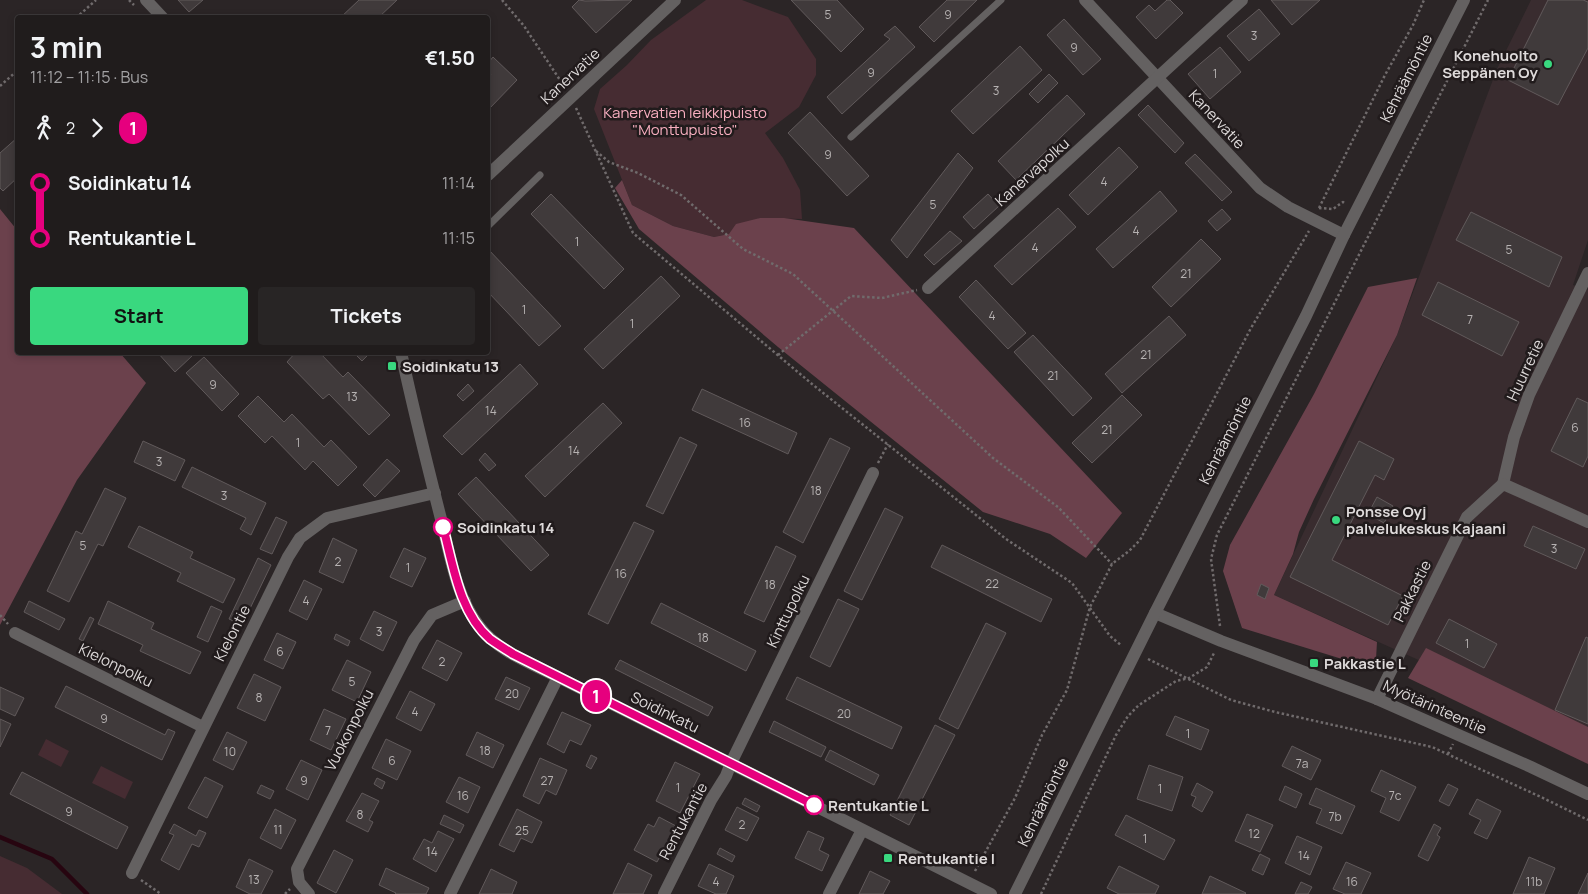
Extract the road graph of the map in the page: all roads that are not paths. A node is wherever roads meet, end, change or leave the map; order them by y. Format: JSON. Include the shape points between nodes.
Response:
{"nodes":[{"id":1,"x":146,"y":0,"type":"edge"},
{"id":2,"x":675,"y":0,"type":"edge"},
{"id":3,"x":1001,"y":0,"type":"edge"},
{"id":4,"x":1085,"y":0,"type":"edge"},
{"id":5,"x":1242,"y":0,"type":"edge"},
{"id":6,"x":1464,"y":0,"type":"edge"},
{"id":7,"x":160,"y":15,"type":"edge"},
{"id":8,"x":1157,"y":79,"type":"junction"},
{"id":9,"x":851,"y":137,"type":"dead end"},
{"id":10,"x":490,"y":173,"type":"edge"},
{"id":11,"x":540,"y":175,"type":"dead end"},
{"id":12,"x":490,"y":223,"type":"edge"},
{"id":13,"x":1344,"y":235,"type":"junction"},
{"id":14,"x":1587,"y":279,"type":"edge"},
{"id":15,"x":928,"y":288,"type":"road end"},
{"id":16,"x":402,"y":355,"type":"edge"},
{"id":17,"x":874,"y":473,"type":"road end"},
{"id":18,"x":1503,"y":484,"type":"junction"},
{"id":19,"x":435,"y":493,"type":"junction"},
{"id":20,"x":1588,"y":522,"type":"edge"},
{"id":21,"x":464,"y":601,"type":"junction"},
{"id":22,"x":1155,"y":613,"type":"junction"},
{"id":23,"x":15,"y":633,"type":"dead end"},
{"id":24,"x":558,"y":677,"type":"junction"},
{"id":25,"x":1377,"y":699,"type":"junction"},
{"id":26,"x":203,"y":726,"type":"junction"},
{"id":27,"x":731,"y":763,"type":"junction"},
{"id":28,"x":1588,"y":794,"type":"edge"},
{"id":29,"x":862,"y":830,"type":"junction"},
{"id":30,"x":132,"y":873,"type":"road end"},
{"id":31,"x":309,"y":894,"type":"edge"},
{"id":32,"x":450,"y":894,"type":"edge"},
{"id":33,"x":664,"y":894,"type":"edge"},
{"id":34,"x":829,"y":894,"type":"edge"},
{"id":35,"x":991,"y":894,"type":"edge"},
{"id":36,"x":1015,"y":894,"type":"edge"}],
"edges":[{"from":1,"to":7,"type":"street"},
{"from":2,"to":10,"type":"street","name":"Kanervatie"},
{"from":3,"to":9,"type":"lane"},
{"from":4,"to":8,"type":"street","name":"Kanervatie"},
{"from":5,"to":8,"type":"street","name":"Kanervapolku"},
{"from":6,"to":13,"type":"street","name":"Kehräämöntie"},
{"from":8,"to":13,"type":"street","name":"Kanervatie","via":[[1260,188],[1288,207]]},
{"from":8,"to":15,"type":"street","name":"Kanervapolku"},
{"from":11,"to":12,"type":"lane"},
{"from":13,"to":22,"type":"street","name":"Kehräämöntie"},
{"from":14,"to":18,"type":"street","name":"Huurretie","via":[[1529,395],[1514,437]]},
{"from":16,"to":19,"type":"street","name":"Soidinkatu"},
{"from":17,"to":27,"type":"street","name":"Kinttupolku"},
{"from":18,"to":20,"type":"street"},
{"from":18,"to":25,"type":"street","name":"Pakkastie","via":[[1467,517]]},
{"from":19,"to":21,"type":"street","name":"Soidinkatu"},
{"from":19,"to":26,"type":"street","name":"Kielontie","via":[[327,518],[300,538]]},
{"from":21,"to":24,"type":"street","name":"Soidinkatu","via":[[478,626],[490,639]]},
{"from":21,"to":31,"type":"street","name":"Vuokonpolku","via":[[432,615],[414,640],[297,869],[298,882]]},
{"from":22,"to":25,"type":"street","name":"Myötärinteentie"},
{"from":22,"to":36,"type":"street","name":"Kehräämöntie"},
{"from":23,"to":26,"type":"street","name":"Kielonpolku"},
{"from":24,"to":27,"type":"street","name":"Soidinkatu"},
{"from":24,"to":32,"type":"street"},
{"from":25,"to":28,"type":"street","name":"Myötärinteentie"},
{"from":26,"to":30,"type":"street","name":"Kielontie"},
{"from":27,"to":29,"type":"street","name":"Soidinkatu"},
{"from":27,"to":33,"type":"street","name":"Rentukantie"},
{"from":29,"to":34,"type":"street"},
{"from":29,"to":35,"type":"street","name":"Soidinkatu"}]}
